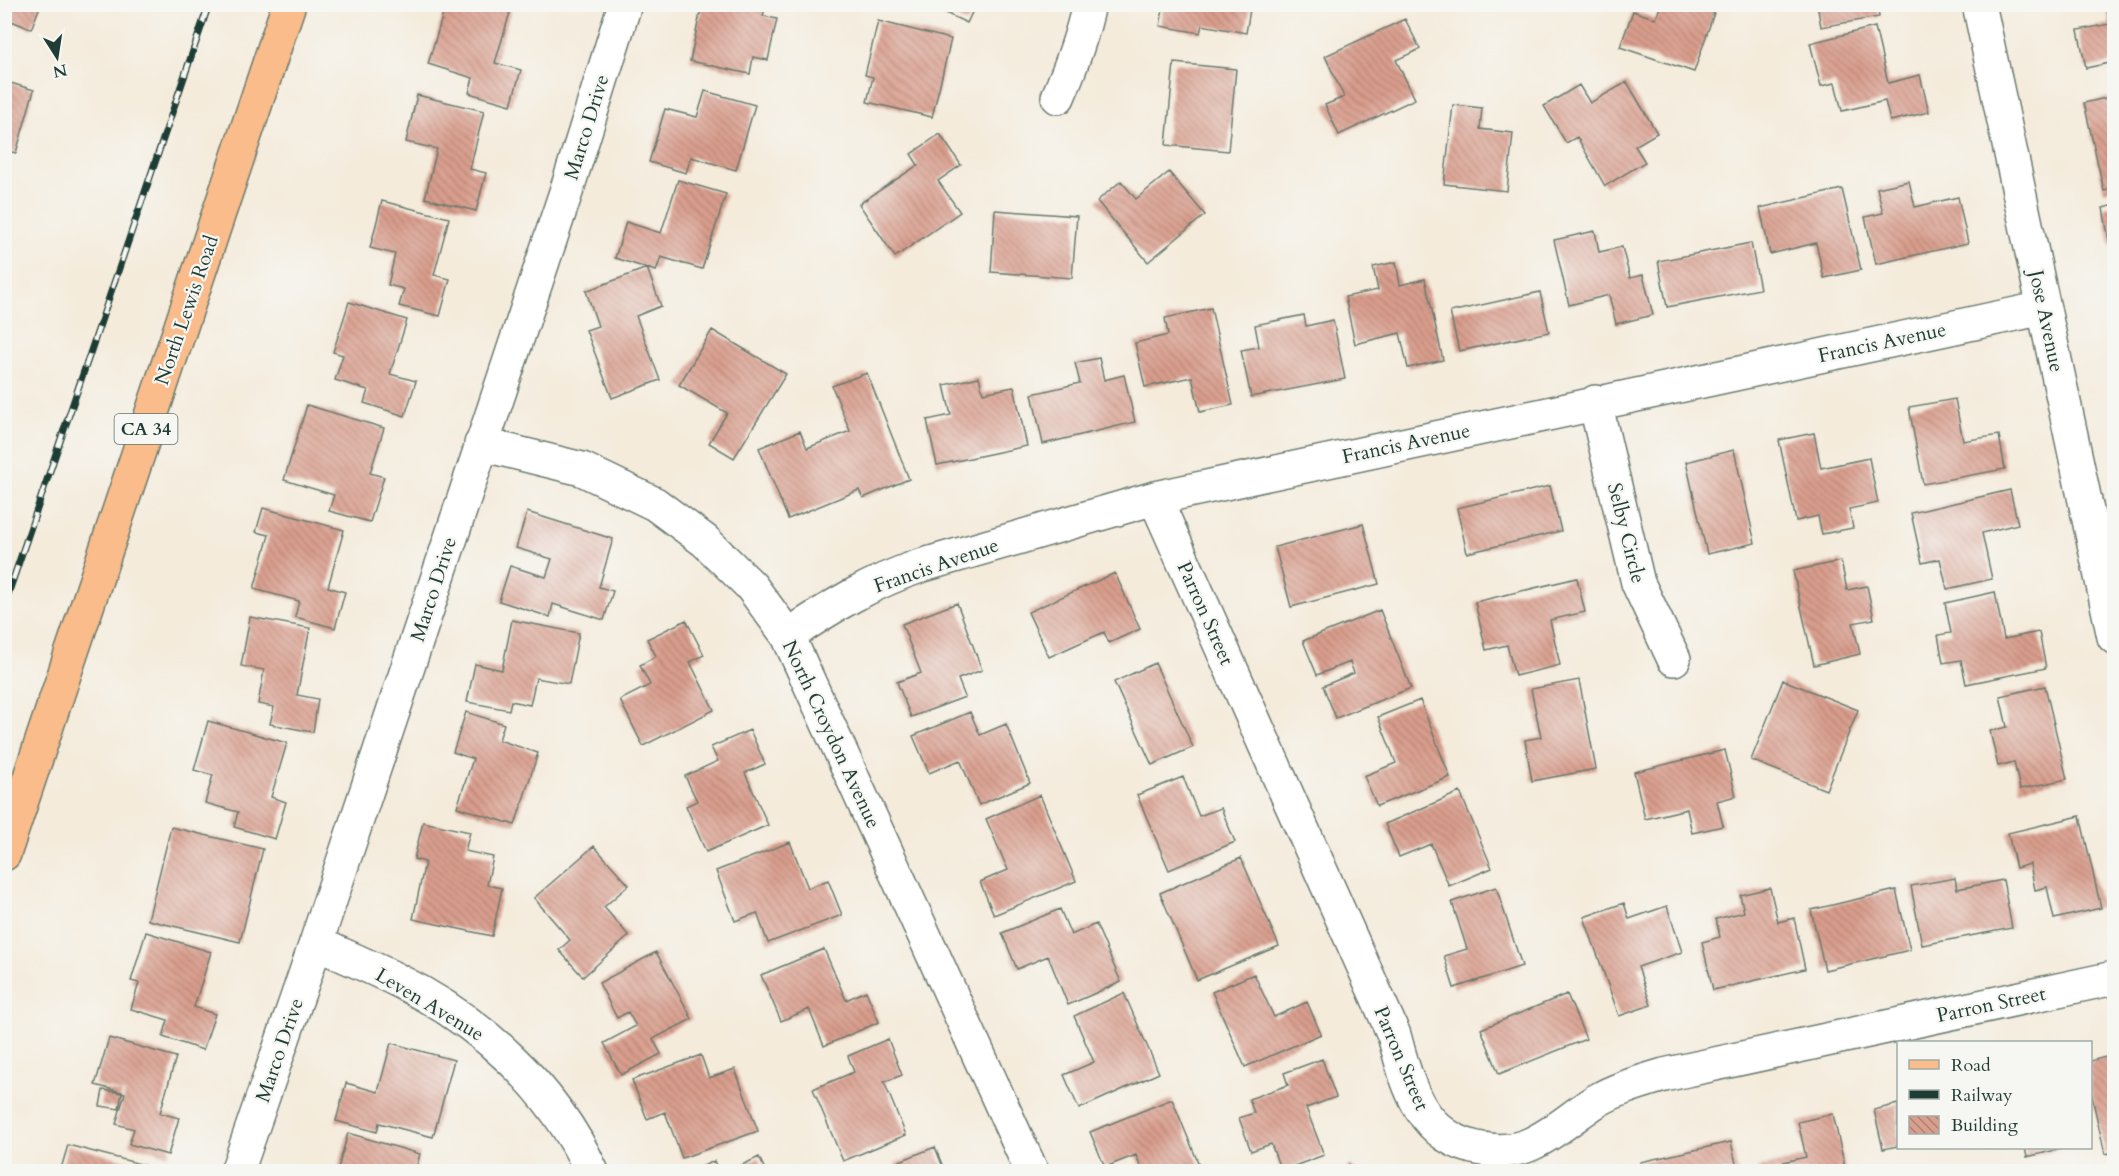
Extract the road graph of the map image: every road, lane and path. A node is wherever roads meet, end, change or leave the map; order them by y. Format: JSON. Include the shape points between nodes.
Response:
{"nodes":[{"id":1,"x":289,"y":4,"type":"edge"},
{"id":2,"x":625,"y":4,"type":"edge"},
{"id":3,"x":1089,"y":4,"type":"edge"},
{"id":4,"x":1978,"y":4,"type":"edge"},
{"id":5,"x":1058,"y":97,"type":"dead end"},
{"id":6,"x":2044,"y":308,"type":"junction"},
{"id":7,"x":1595,"y":402,"type":"junction"},
{"id":8,"x":481,"y":444,"type":"junction"},
{"id":9,"x":1155,"y":498,"type":"junction"},
{"id":10,"x":2113,"y":624,"type":"edge"},
{"id":11,"x":788,"y":636,"type":"junction"},
{"id":12,"x":1674,"y":659,"type":"dead end"},
{"id":13,"x":4,"y":854,"type":"edge"},
{"id":14,"x":316,"y":943,"type":"junction"},
{"id":15,"x":2115,"y":978,"type":"edge"},
{"id":16,"x":237,"y":1172,"type":"edge"},
{"id":17,"x":592,"y":1172,"type":"edge"},
{"id":18,"x":1032,"y":1172,"type":"edge"}],
"edges":[{"from":1,"to":13,"type":"main road","name":"North Lewis Road","number":"CA 34"},
{"from":2,"to":8,"type":"street","name":"Marco Drive"},
{"from":3,"to":5,"type":"street","via":[[1082,38]]},
{"from":4,"to":6,"type":"street","name":"Jose Avenue"},
{"from":6,"to":7,"type":"street","name":"Francis Avenue"},
{"from":6,"to":10,"type":"street","name":"Jose Avenue"},
{"from":7,"to":9,"type":"street","name":"Francis Avenue"},
{"from":7,"to":12,"type":"street","name":"Selby Circle","via":[[1638,583]]},
{"from":8,"to":11,"type":"street","name":"North Croydon Avenue","via":[[582,469],[655,504],[705,541],[751,586]]},
{"from":8,"to":14,"type":"street","name":"Marco Drive"},
{"from":9,"to":11,"type":"street","name":"Francis Avenue","via":[[885,578]]},
{"from":9,"to":15,"type":"street","name":"Parron Street","via":[[1394,1035],[1415,1101],[1428,1120],[1454,1140],[1472,1148],[1516,1149],[1545,1137],[1597,1100],[1664,1076]]},
{"from":11,"to":18,"type":"street","name":"North Croydon Avenue"},
{"from":14,"to":16,"type":"street","name":"Marco Drive"},
{"from":14,"to":17,"type":"street","name":"Leven Avenue","via":[[398,980],[486,1036],[533,1081],[563,1118]]}]}
